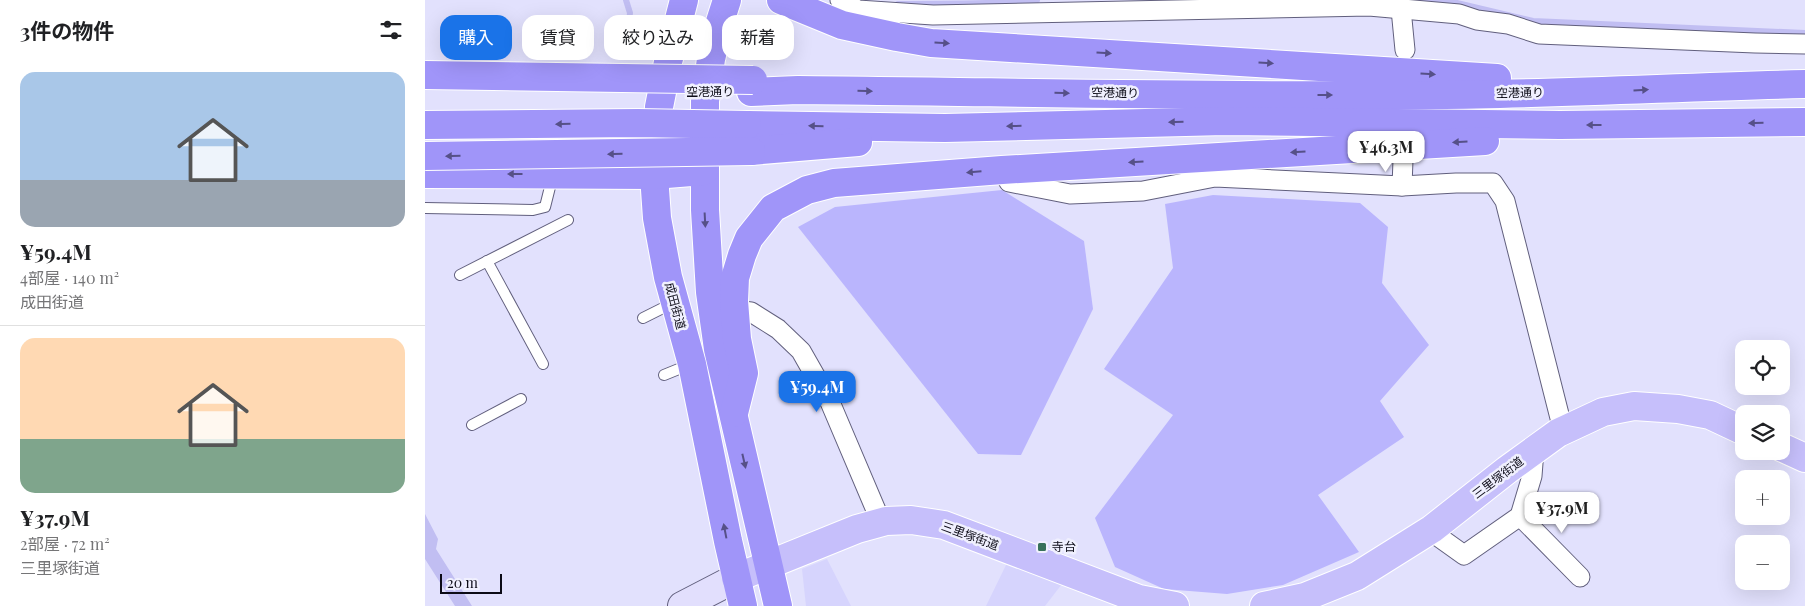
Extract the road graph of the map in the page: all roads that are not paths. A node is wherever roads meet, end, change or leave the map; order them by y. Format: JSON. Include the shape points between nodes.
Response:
{"nodes":[{"id":1,"x":727,"y":0,"type":"edge"},
{"id":2,"x":781,"y":0,"type":"edge"},
{"id":3,"x":841,"y":0,"type":"edge"},
{"id":4,"x":683,"y":1,"type":"edge"},
{"id":5,"x":1401,"y":9,"type":"junction"},
{"id":6,"x":1805,"y":44,"type":"edge"},
{"id":7,"x":1405,"y":50,"type":"dead end"},
{"id":8,"x":425,"y":75,"type":"edge"},
{"id":9,"x":1805,"y":84,"type":"edge"},
{"id":10,"x":752,"y":86,"type":"junction"},
{"id":11,"x":425,"y":92,"type":"edge"},
{"id":12,"x":1592,"y":92,"type":"junction"},
{"id":13,"x":1805,"y":122,"type":"edge"},
{"id":14,"x":425,"y":125,"type":"edge"},
{"id":15,"x":1560,"y":125,"type":"junction"},
{"id":16,"x":749,"y":138,"type":"junction"},
{"id":17,"x":425,"y":156,"type":"edge"},
{"id":18,"x":1403,"y":160,"type":"dead end"},
{"id":19,"x":1002,"y":170,"type":"junction"},
{"id":20,"x":704,"y":171,"type":"junction"},
{"id":21,"x":425,"y":174,"type":"edge"},
{"id":22,"x":553,"y":175,"type":"junction"},
{"id":23,"x":654,"y":175,"type":"junction"},
{"id":24,"x":1402,"y":186,"type":"junction"},
{"id":25,"x":425,"y":208,"type":"edge"},
{"id":26,"x":568,"y":220,"type":"dead end"},
{"id":27,"x":487,"y":261,"type":"junction"},
{"id":28,"x":460,"y":275,"type":"dead end"},
{"id":29,"x":674,"y":303,"type":"junction"},
{"id":30,"x":735,"y":310,"type":"junction"},
{"id":31,"x":643,"y":318,"type":"dead end"},
{"id":32,"x":543,"y":364,"type":"dead end"},
{"id":33,"x":692,"y":364,"type":"junction"},
{"id":34,"x":664,"y":375,"type":"dead end"},
{"id":35,"x":521,"y":399,"type":"dead end"},
{"id":36,"x":734,"y":413,"type":"junction"},
{"id":37,"x":473,"y":425,"type":"dead end"},
{"id":38,"x":1735,"y":426,"type":"edge"},
{"id":39,"x":1563,"y":430,"type":"junction"},
{"id":40,"x":1534,"y":450,"type":"junction"},
{"id":41,"x":1790,"y":451,"type":"edge"},
{"id":42,"x":1805,"y":458,"type":"edge"},
{"id":43,"x":1520,"y":516,"type":"junction"},
{"id":44,"x":881,"y":522,"type":"junction"},
{"id":45,"x":1429,"y":530,"type":"junction"},
{"id":46,"x":769,"y":566,"type":"junction"},
{"id":47,"x":1580,"y":577,"type":"dead end"},
{"id":48,"x":737,"y":578,"type":"junction"},
{"id":49,"x":1115,"y":599,"type":"edge"},
{"id":50,"x":682,"y":606,"type":"edge"},
{"id":51,"x":743,"y":606,"type":"edge"},
{"id":52,"x":778,"y":606,"type":"edge"},
{"id":53,"x":1175,"y":606,"type":"edge"},
{"id":54,"x":1264,"y":606,"type":"edge"}],
"edges":[{"from":1,"to":20,"type":"highway","via":[[711,59],[705,101]]},
{"from":2,"to":12,"type":"highway","one_way":true,"via":[[842,25],[931,43],[1535,80]]},
{"from":3,"to":5,"type":"street","via":[[858,10],[933,15],[1369,6]]},
{"from":4,"to":23,"type":"highway","name":"成田街道","via":[[659,107]]},
{"from":5,"to":6,"type":"street","via":[[1459,14],[1539,34]]},
{"from":5,"to":7,"type":"street"},
{"from":8,"to":10,"type":"highway","bridge":true},
{"from":12,"to":9,"type":"highway","name":"空港通り","one_way":true},
{"from":10,"to":11,"type":"highway","name":"空港通り","via":[[685,92]]},
{"from":10,"to":12,"type":"highway","name":"空港通り","one_way":true,"via":[[798,90],[1417,95]]},
{"from":13,"to":15,"type":"highway","one_way":true},
{"from":16,"to":14,"type":"highway","one_way":true,"bridge":true,"via":[[682,123]]},
{"from":15,"to":16,"type":"highway","one_way":true,"via":[[1225,121],[945,128],[911,138]]},
{"from":15,"to":19,"type":"highway","one_way":true,"via":[[1495,140]]},
{"from":16,"to":17,"type":"highway","one_way":true,"bridge":true},
{"from":18,"to":24,"type":"street"},
{"from":19,"to":24,"type":"street","via":[[1009,182],[1071,194],[1143,191],[1215,177]]},
{"from":19,"to":30,"type":"highway","one_way":true,"via":[[834,183],[787,199],[773,208],[749,238],[735,278]]},
{"from":20,"to":23,"type":"highway"},
{"from":20,"to":36,"type":"highway","one_way":true,"via":[[710,292],[718,349]]},
{"from":22,"to":21,"type":"highway","one_way":true},
{"from":22,"to":23,"type":"highway"},
{"from":22,"to":25,"type":"lane","via":[[545,207],[533,210]]},
{"from":23,"to":29,"type":"highway","name":"成田街道","via":[[657,218]]},
{"from":24,"to":39,"type":"street","via":[[1493,184],[1505,201]]},
{"from":26,"to":27,"type":"lane"},
{"from":27,"to":28,"type":"lane"},
{"from":27,"to":32,"type":"lane"},
{"from":29,"to":31,"type":"lane"},
{"from":29,"to":33,"type":"highway","name":"成田街道"},
{"from":30,"to":36,"type":"highway","via":[[744,373]]},
{"from":30,"to":44,"type":"street","via":[[751,312],[778,329],[801,351],[830,402]]},
{"from":33,"to":34,"type":"lane"},
{"from":48,"to":33,"type":"highway","name":"成田街道","one_way":true},
{"from":35,"to":37,"type":"lane"},
{"from":36,"to":46,"type":"highway","one_way":true},
{"from":38,"to":39,"type":"main road","name":"三里塚街道","via":[[1710,415],[1634,406],[1603,412]]},
{"from":39,"to":40,"type":"main road","name":"三里塚街道"},
{"from":40,"to":43,"type":"street","via":[[1532,476]]},
{"from":40,"to":45,"type":"main road","name":"三里塚街道"},
{"from":41,"to":42,"type":"main road"},
{"from":43,"to":45,"type":"street","via":[[1464,555]]},
{"from":43,"to":47,"type":"street"},
{"from":44,"to":46,"type":"main road","name":"三里塚街道"},
{"from":44,"to":49,"type":"main road","name":"三里塚街道","via":[[911,520],[944,525]]},
{"from":45,"to":54,"type":"main road","name":"三里塚街道","via":[[1357,576],[1305,597]]},
{"from":46,"to":48,"type":"main road","name":"三里塚街道"},
{"from":46,"to":52,"type":"highway"},
{"from":48,"to":50,"type":"street"},
{"from":48,"to":51,"type":"highway","name":"成田街道"},
{"from":49,"to":53,"type":"main road","name":"三里塚街道","via":[[1139,599]]}]}
